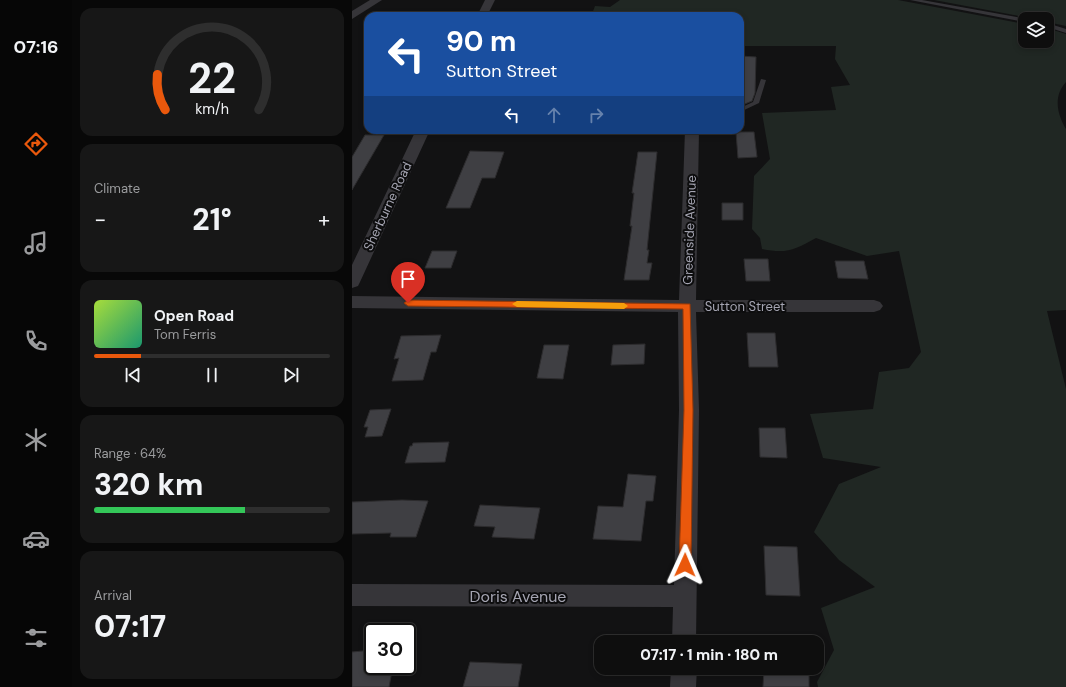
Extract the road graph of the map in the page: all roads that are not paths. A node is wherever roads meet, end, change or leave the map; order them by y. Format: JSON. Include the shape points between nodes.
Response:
{"nodes":[{"id":1,"x":377,"y":0,"type":"edge"},
{"id":2,"x":490,"y":0,"type":"edge"},
{"id":3,"x":913,"y":0,"type":"edge"},
{"id":4,"x":484,"y":12,"type":"edge"},
{"id":5,"x":352,"y":16,"type":"edge"},
{"id":6,"x":1018,"y":19,"type":"edge"},
{"id":7,"x":1054,"y":27,"type":"edge"},
{"id":8,"x":1066,"y":30,"type":"edge"},
{"id":9,"x":762,"y":80,"type":"dead end"},
{"id":10,"x":744,"y":108,"type":"edge"},
{"id":11,"x":421,"y":134,"type":"edge"},
{"id":12,"x":692,"y":134,"type":"edge"},
{"id":13,"x":352,"y":282,"type":"edge"},
{"id":14,"x":352,"y":302,"type":"edge"},
{"id":15,"x":687,"y":306,"type":"junction"},
{"id":16,"x":874,"y":306,"type":"dead end"},
{"id":17,"x":352,"y":595,"type":"edge"},
{"id":18,"x":684,"y":596,"type":"junction"},
{"id":19,"x":684,"y":635,"type":"edge"},
{"id":20,"x":684,"y":675,"type":"edge"},
{"id":21,"x":683,"y":687,"type":"edge"}],
"edges":[{"from":1,"to":5,"type":"street"},
{"from":2,"to":4,"type":"street"},
{"from":3,"to":6,"type":"lane"},
{"from":7,"to":8,"type":"lane"},
{"from":9,"to":10,"type":"lane","via":[[756,103]]},
{"from":11,"to":13,"type":"street","name":"Sherburne Road"},
{"from":12,"to":15,"type":"street","name":"Greenside Avenue"},
{"from":14,"to":15,"type":"street","name":"Sutton Street"},
{"from":15,"to":16,"type":"street","name":"Sutton Street"},
{"from":15,"to":18,"type":"street","name":"Greenside Avenue","via":[[688,410]]},
{"from":17,"to":18,"type":"street","name":"Doris Avenue"},
{"from":18,"to":19,"type":"street","name":"Greenside Avenue"},
{"from":20,"to":21,"type":"street"}]}
